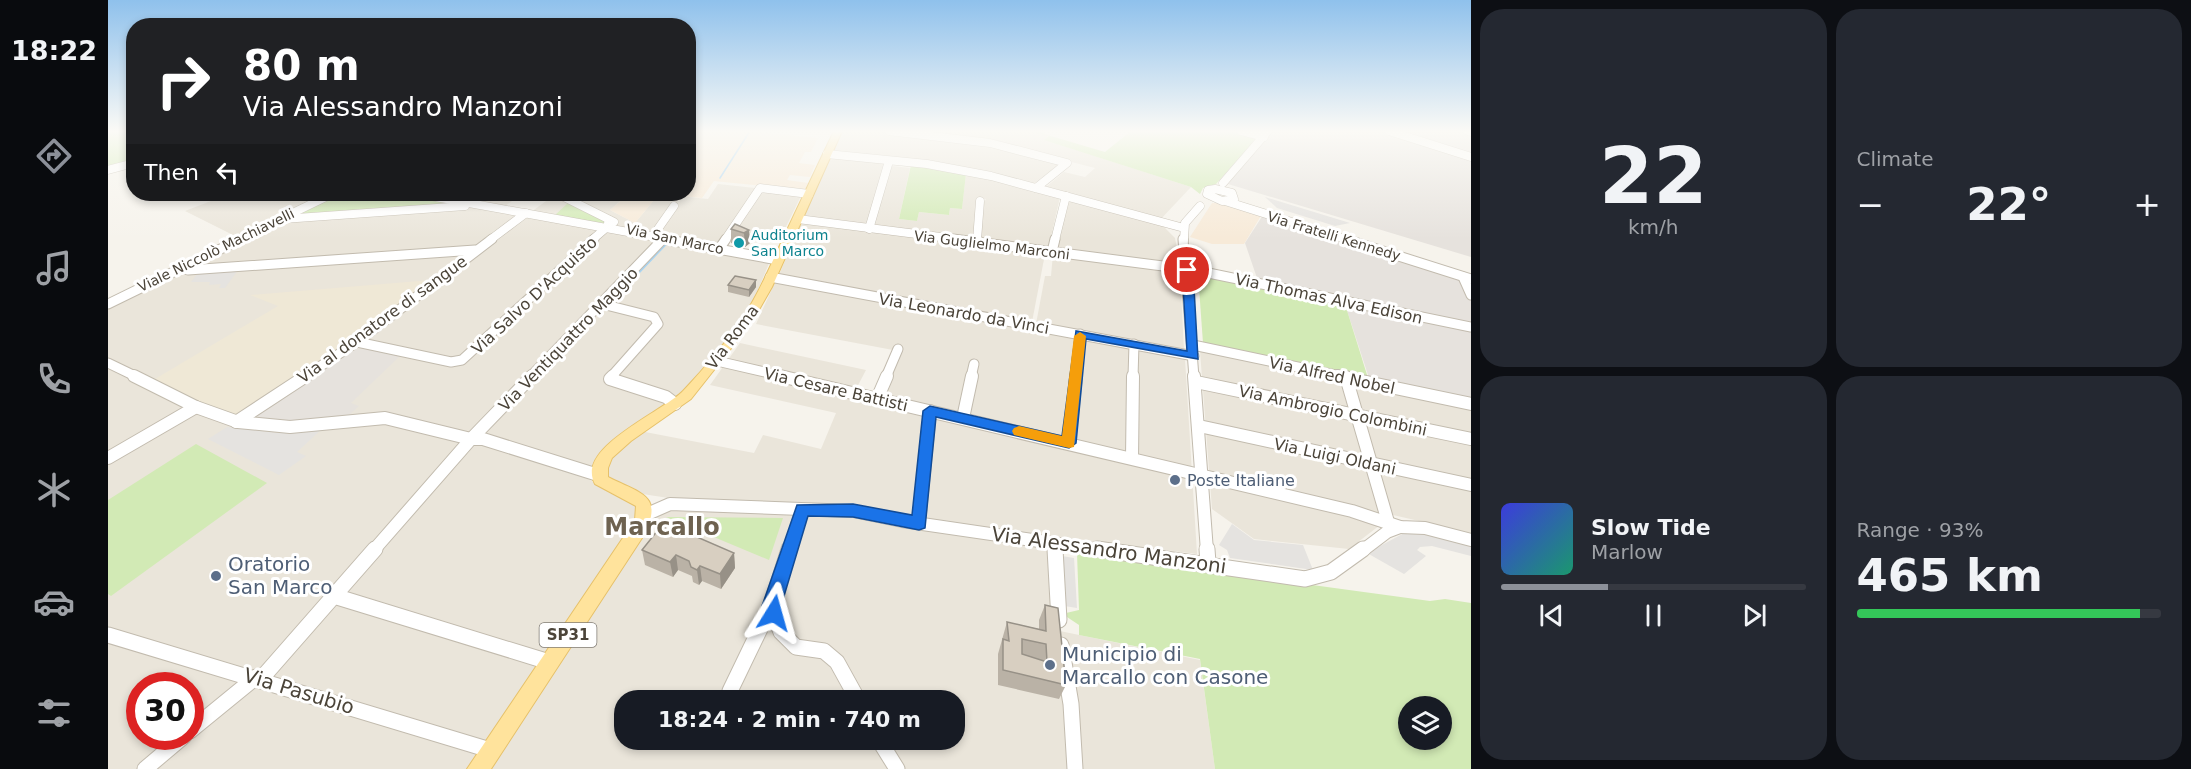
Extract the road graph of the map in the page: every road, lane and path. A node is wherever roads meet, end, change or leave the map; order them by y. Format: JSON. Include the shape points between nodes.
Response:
{"nodes":[{"id":1,"x":821,"y":167,"type":"edge"},
{"id":2,"x":887,"y":167,"type":"edge"},
{"id":3,"x":939,"y":167,"type":"edge"},
{"id":4,"x":1062,"y":167,"type":"edge"},
{"id":5,"x":1237,"y":167,"type":"edge"},
{"id":6,"x":1223,"y":183,"type":"junction"},
{"id":7,"x":1036,"y":188,"type":"junction"},
{"id":8,"x":1209,"y":191,"type":"junction"},
{"id":9,"x":809,"y":194,"type":"junction"},
{"id":10,"x":1233,"y":194,"type":"junction"},
{"id":11,"x":1066,"y":196,"type":"junction"},
{"id":12,"x":313,"y":201,"type":"edge"},
{"id":13,"x":458,"y":201,"type":"edge"},
{"id":14,"x":570,"y":201,"type":"edge"},
{"id":15,"x":980,"y":201,"type":"dead end"},
{"id":16,"x":1224,"y":201,"type":"junction"},
{"id":17,"x":480,"y":205,"type":"junction"},
{"id":18,"x":674,"y":206,"type":"dead end"},
{"id":19,"x":1200,"y":206,"type":"junction"},
{"id":20,"x":1253,"y":206,"type":"junction"},
{"id":21,"x":526,"y":213,"type":"junction"},
{"id":22,"x":279,"y":219,"type":"junction"},
{"id":23,"x":798,"y":219,"type":"junction"},
{"id":24,"x":608,"y":224,"type":"junction"},
{"id":25,"x":1184,"y":228,"type":"junction"},
{"id":26,"x":869,"y":229,"type":"junction"},
{"id":27,"x":653,"y":236,"type":"junction"},
{"id":28,"x":664,"y":238,"type":"junction"},
{"id":29,"x":977,"y":244,"type":"junction"},
{"id":30,"x":719,"y":249,"type":"junction"},
{"id":31,"x":476,"y":250,"type":"junction"},
{"id":32,"x":1052,"y":252,"type":"junction"},
{"id":33,"x":778,"y":260,"type":"junction"},
{"id":34,"x":180,"y":266,"type":"junction"},
{"id":35,"x":1187,"y":270,"type":"junction"},
{"id":36,"x":1468,"y":276,"type":"edge"},
{"id":37,"x":770,"y":277,"type":"junction"},
{"id":38,"x":1471,"y":295,"type":"edge"},
{"id":39,"x":108,"y":303,"type":"edge"},
{"id":40,"x":602,"y":304,"type":"junction"},
{"id":41,"x":1471,"y":327,"type":"edge"},
{"id":42,"x":1080,"y":334,"type":"junction"},
{"id":43,"x":357,"y":342,"type":"junction"},
{"id":44,"x":1134,"y":344,"type":"junction"},
{"id":45,"x":898,"y":349,"type":"dead end"},
{"id":46,"x":1193,"y":350,"type":"junction"},
{"id":47,"x":717,"y":360,"type":"junction"},
{"id":48,"x":108,"y":363,"type":"edge"},
{"id":49,"x":974,"y":364,"type":"dead end"},
{"id":50,"x":1346,"y":377,"type":"junction"},
{"id":51,"x":1196,"y":382,"type":"junction"},
{"id":52,"x":877,"y":399,"type":"junction"},
{"id":53,"x":675,"y":404,"type":"junction"},
{"id":54,"x":1471,"y":405,"type":"edge"},
{"id":55,"x":196,"y":407,"type":"junction"},
{"id":56,"x":930,"y":411,"type":"junction"},
{"id":57,"x":1358,"y":415,"type":"junction"},
{"id":58,"x":963,"y":418,"type":"junction"},
{"id":59,"x":236,"y":422,"type":"junction"},
{"id":60,"x":1198,"y":426,"type":"junction"},
{"id":61,"x":471,"y":439,"type":"junction"},
{"id":62,"x":1471,"y":439,"type":"edge"},
{"id":63,"x":1069,"y":443,"type":"junction"},
{"id":64,"x":1132,"y":458,"type":"junction"},
{"id":65,"x":108,"y":459,"type":"edge"},
{"id":66,"x":1371,"y":464,"type":"junction"},
{"id":67,"x":598,"y":475,"type":"junction"},
{"id":68,"x":1201,"y":475,"type":"junction"},
{"id":69,"x":1471,"y":485,"type":"edge"},
{"id":70,"x":642,"y":508,"type":"junction"},
{"id":71,"x":802,"y":510,"type":"junction"},
{"id":72,"x":919,"y":523,"type":"junction"},
{"id":73,"x":1394,"y":524,"type":"junction"},
{"id":74,"x":1471,"y":540,"type":"edge"},
{"id":75,"x":1055,"y":543,"type":"junction"},
{"id":76,"x":1208,"y":563,"type":"junction"},
{"id":77,"x":334,"y":596,"type":"junction"},
{"id":78,"x":771,"y":606,"type":"junction"},
{"id":79,"x":108,"y":635,"type":"edge"},
{"id":80,"x":549,"y":662,"type":"junction"},
{"id":81,"x":258,"y":678,"type":"junction"},
{"id":82,"x":731,"y":690,"type":"edge"},
{"id":83,"x":852,"y":690,"type":"edge"},
{"id":84,"x":204,"y":720,"type":"edge"},
{"id":85,"x":167,"y":750,"type":"edge"},
{"id":86,"x":490,"y":750,"type":"junction"},
{"id":87,"x":885,"y":750,"type":"edge"},
{"id":88,"x":145,"y":769,"type":"edge"},
{"id":89,"x":478,"y":769,"type":"edge"},
{"id":90,"x":897,"y":769,"type":"edge"},
{"id":91,"x":1075,"y":769,"type":"edge"}],
"edges":[{"from":1,"to":9,"type":"main road","name":"Via Roma"},
{"from":2,"to":26,"type":"street"},
{"from":3,"to":7,"type":"street"},
{"from":4,"to":7,"type":"street"},
{"from":5,"to":6,"type":"street"},
{"from":6,"to":8,"type":"street"},
{"from":6,"to":10,"type":"street"},
{"from":7,"to":11,"type":"street"},
{"from":8,"to":10,"type":"street"},
{"from":8,"to":16,"type":"street"},
{"from":8,"to":19,"type":"street"},
{"from":9,"to":23,"type":"main road","name":"Via Roma"},
{"from":9,"to":30,"type":"street","via":[[760,188]]},
{"from":10,"to":16,"type":"street","via":[[1234,199]]},
{"from":10,"to":20,"type":"street","name":"Via Fratelli Kennedy"},
{"from":11,"to":25,"type":"street"},
{"from":11,"to":32,"type":"street"},
{"from":12,"to":22,"type":"street","name":"Viale Niccolò Machiavelli"},
{"from":13,"to":17,"type":"street"},
{"from":14,"to":24,"type":"street","name":"Via San Marco"},
{"from":15,"to":29,"type":"street"},
{"from":16,"to":19,"type":"street"},
{"from":16,"to":20,"type":"street","name":"Via Fratelli Kennedy"},
{"from":16,"to":36,"type":"street","name":"Via Fratelli Kennedy"},
{"from":17,"to":21,"type":"street"},
{"from":17,"to":22,"type":"street"},
{"from":18,"to":27,"type":"street"},
{"from":19,"to":25,"type":"street"},
{"from":20,"to":36,"type":"street","name":"Via Fratelli Kennedy"},
{"from":21,"to":24,"type":"street"},
{"from":21,"to":31,"type":"street","name":"Via al donatore di sangue"},
{"from":22,"to":34,"type":"street","name":"Viale Niccolò Machiavelli"},
{"from":23,"to":26,"type":"street","name":"Via Guglielmo Marconi"},
{"from":23,"to":33,"type":"main road","name":"Via Roma"},
{"from":24,"to":27,"type":"street","name":"Via San Marco"},
{"from":24,"to":43,"type":"street","name":"Via Salvo D'Acquisto","via":[[459,361]]},
{"from":25,"to":35,"type":"street"},
{"from":26,"to":29,"type":"street","name":"Via Guglielmo Marconi"},
{"from":27,"to":28,"type":"street","name":"Via San Marco"},
{"from":28,"to":30,"type":"street","name":"Via San Marco"},
{"from":28,"to":40,"type":"street","name":"Via Ventiquattro Maggio"},
{"from":29,"to":32,"type":"street","name":"Via Guglielmo Marconi"},
{"from":30,"to":33,"type":"street","name":"Via San Marco"},
{"from":31,"to":34,"type":"street","via":[[188,270]]},
{"from":31,"to":43,"type":"street","name":"Via al donatore di sangue"},
{"from":32,"to":35,"type":"street","name":"Via Guglielmo Marconi"},
{"from":33,"to":37,"type":"main road","name":"Via Roma"},
{"from":34,"to":39,"type":"street","name":"Viale Niccolò Machiavelli"},
{"from":35,"to":41,"type":"street","name":"Via Thomas Alva Edison"},
{"from":35,"to":46,"type":"street"},
{"from":36,"to":38,"type":"street"},
{"from":37,"to":42,"type":"street","name":"Via Leonardo da Vinci"},
{"from":37,"to":47,"type":"main road","name":"Via Roma","via":[[746,322]]},
{"from":40,"to":53,"type":"street","via":[[654,317],[657,324],[610,379],[666,397]]},
{"from":40,"to":61,"type":"street","name":"Via Ventiquattro Maggio"},
{"from":42,"to":44,"type":"street","name":"Via Leonardo da Vinci"},
{"from":42,"to":63,"type":"street"},
{"from":43,"to":59,"type":"street","name":"Via al donatore di sangue"},
{"from":44,"to":46,"type":"street","name":"Via Leonardo da Vinci"},
{"from":44,"to":64,"type":"street"},
{"from":45,"to":52,"type":"street"},
{"from":46,"to":50,"type":"street","name":"Via Alfred Nobel"},
{"from":46,"to":51,"type":"street"},
{"from":47,"to":52,"type":"street","name":"Via Cesare Battisti"},
{"from":47,"to":53,"type":"main road","name":"Via Roma"},
{"from":48,"to":55,"type":"street"},
{"from":49,"to":58,"type":"street"},
{"from":50,"to":54,"type":"street","name":"Via Alfred Nobel"},
{"from":50,"to":57,"type":"street"},
{"from":51,"to":57,"type":"street","name":"Via Ambrogio Colombini"},
{"from":51,"to":60,"type":"street"},
{"from":52,"to":56,"type":"street","name":"Via Cesare Battisti"},
{"from":53,"to":67,"type":"main road","name":"Via Roma","via":[[620,442],[606,455]]},
{"from":55,"to":59,"type":"street"},
{"from":55,"to":65,"type":"street"},
{"from":56,"to":58,"type":"street","name":"Via Cesare Battisti"},
{"from":56,"to":72,"type":"street"},
{"from":57,"to":62,"type":"street","name":"Via Ambrogio Colombini"},
{"from":57,"to":66,"type":"street"},
{"from":58,"to":63,"type":"street","name":"Via Cesare Battisti"},
{"from":59,"to":61,"type":"street","via":[[290,427],[385,418]]},
{"from":60,"to":66,"type":"street","name":"Via Luigi Oldani"},
{"from":60,"to":68,"type":"street"},
{"from":61,"to":67,"type":"street","via":[[483,439]]},
{"from":61,"to":77,"type":"street","name":"Via Ventiquattro Maggio"},
{"from":63,"to":64,"type":"street","name":"Via Cesare Battisti"},
{"from":64,"to":68,"type":"street","name":"Via Cesare Battisti"},
{"from":66,"to":69,"type":"street","name":"Via Luigi Oldani"},
{"from":66,"to":73,"type":"street"},
{"from":67,"to":70,"type":"main road"},
{"from":68,"to":73,"type":"street","name":"Via Cesare Battisti","via":[[1375,516]]},
{"from":68,"to":76,"type":"street"},
{"from":70,"to":71,"type":"street","name":"Via Alessandro Manzoni","via":[[670,504]]},
{"from":70,"to":80,"type":"main road","number":"SP31","via":[[625,550]]},
{"from":71,"to":72,"type":"street","name":"Via Alessandro Manzoni","via":[[853,511]]},
{"from":71,"to":78,"type":"street"},
{"from":72,"to":75,"type":"street","name":"Via Alessandro Manzoni"},
{"from":73,"to":74,"type":"street"},
{"from":73,"to":76,"type":"street","name":"Via Alessandro Manzoni","via":[[1327,576],[1316,579]]},
{"from":75,"to":76,"type":"street","name":"Via Alessandro Manzoni"},
{"from":75,"to":91,"type":"street","via":[[1059,631],[1071,704]]},
{"from":77,"to":80,"type":"street"},
{"from":77,"to":81,"type":"street","name":"Via Ventiquattro Maggio"},
{"from":78,"to":82,"type":"street"},
{"from":78,"to":83,"type":"street","via":[[781,632],[796,647],[824,651],[837,662]]},
{"from":79,"to":81,"type":"street","name":"Via Pasubio"},
{"from":80,"to":86,"type":"main road","number":"SP31"},
{"from":81,"to":84,"type":"street","name":"Via Ventiquattro Maggio"},
{"from":81,"to":86,"type":"street","name":"Via Pasubio"},
{"from":85,"to":88,"type":"street"},
{"from":86,"to":89,"type":"main road","number":"SP31"},
{"from":87,"to":90,"type":"street"}]}
